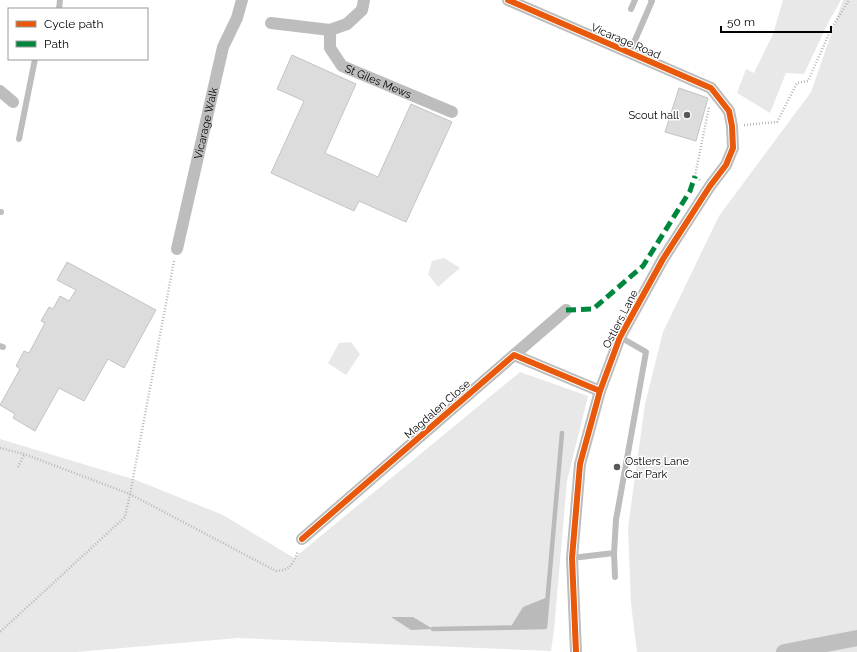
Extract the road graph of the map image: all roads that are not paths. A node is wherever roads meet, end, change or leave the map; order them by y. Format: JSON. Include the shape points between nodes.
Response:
{"nodes":[{"id":1,"x":242,"y":0,"type":"edge"},
{"id":2,"x":364,"y":0,"type":"edge"},
{"id":3,"x":635,"y":0,"type":"edge"},
{"id":4,"x":651,"y":0,"type":"edge"},
{"id":5,"x":513,"y":1,"type":"edge"},
{"id":6,"x":631,"y":9,"type":"dead end"},
{"id":7,"x":271,"y":23,"type":"dead end"},
{"id":8,"x":330,"y":30,"type":"junction"},
{"id":9,"x":629,"y":54,"type":"junction"},
{"id":10,"x":35,"y":60,"type":"edge"},
{"id":11,"x":0,"y":91,"type":"edge"},
{"id":12,"x":13,"y":102,"type":"dead end"},
{"id":13,"x":729,"y":111,"type":"joint"},
{"id":14,"x":452,"y":112,"type":"dead end"},
{"id":15,"x":19,"y":139,"type":"dead end"},
{"id":16,"x":177,"y":249,"type":"road end"},
{"id":17,"x":566,"y":310,"type":"dead end"},
{"id":18,"x":620,"y":337,"type":"junction"},
{"id":19,"x":514,"y":355,"type":"junction"},
{"id":20,"x":600,"y":391,"type":"junction"},
{"id":21,"x":302,"y":539,"type":"road end"},
{"id":22,"x":614,"y":553,"type":"junction"},
{"id":23,"x":572,"y":558,"type":"junction"},
{"id":24,"x":615,"y":577,"type":"dead end"},
{"id":25,"x":857,"y":638,"type":"edge"},
{"id":26,"x":576,"y":652,"type":"edge"},
{"id":27,"x":784,"y":652,"type":"edge"}],
"edges":[{"from":1,"to":16,"type":"street","name":"Vicarage Walk","via":[[237,18],[223,47]]},
{"from":2,"to":8,"type":"street","via":[[362,10],[347,24]]},
{"from":3,"to":6,"type":"lane"},
{"from":4,"to":9,"type":"lane"},
{"from":5,"to":9,"type":"street","name":"Vicarage Road"},
{"from":7,"to":8,"type":"street"},
{"from":8,"to":14,"type":"street","name":"St Giles Mews","via":[[330,48],[342,66]]},
{"from":9,"to":13,"type":"street","name":"Vicarage Road","via":[[711,88]]},
{"from":10,"to":15,"type":"lane"},
{"from":11,"to":12,"type":"street"},
{"from":13,"to":18,"type":"street","name":"Ostlers Lane","via":[[733,148],[726,165],[663,259]]},
{"from":17,"to":19,"type":"street","name":"Magdalen Close"},
{"from":18,"to":20,"type":"street","name":"Ostlers Lane"},
{"from":18,"to":22,"type":"lane","via":[[646,352],[616,520]]},
{"from":19,"to":20,"type":"street"},
{"from":19,"to":21,"type":"street","name":"Magdalen Close"},
{"from":20,"to":23,"type":"street","name":"Ostlers Lane","via":[[580,464]]},
{"from":22,"to":23,"type":"lane"},
{"from":22,"to":24,"type":"lane"},
{"from":23,"to":26,"type":"street","name":"Ostlers Lane"},
{"from":25,"to":27,"type":"street"}]}
